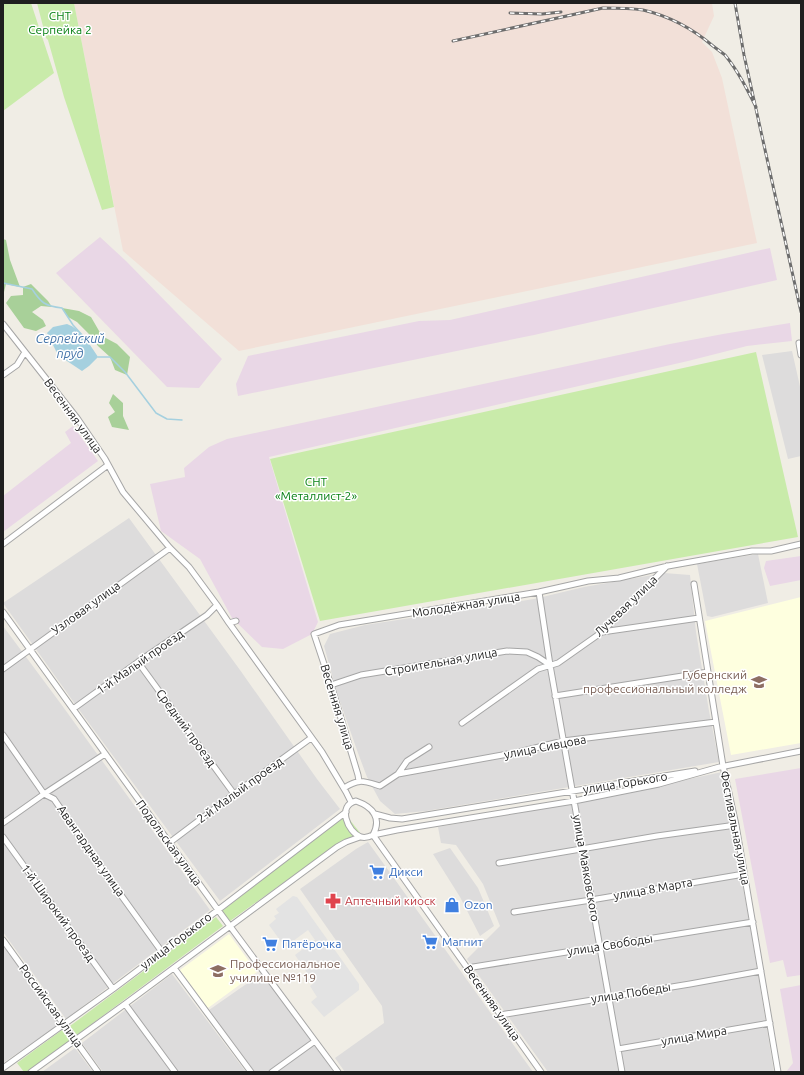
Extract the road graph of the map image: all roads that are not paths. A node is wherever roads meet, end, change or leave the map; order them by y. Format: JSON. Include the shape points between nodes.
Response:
{"nodes":[{"id":1,"x":3,"y":324,"type":"edge"},
{"id":2,"x":798,"y":343,"type":"dead end"},
{"id":3,"x":25,"y":352,"type":"junction"},
{"id":4,"x":801,"y":355,"type":"edge"},
{"id":5,"x":3,"y":375,"type":"edge"},
{"id":6,"x":108,"y":465,"type":"junction"},
{"id":7,"x":3,"y":544,"type":"edge"},
{"id":8,"x":801,"y":544,"type":"edge"},
{"id":9,"x":170,"y":548,"type":"junction"},
{"id":10,"x":668,"y":566,"type":"junction"},
{"id":11,"x":694,"y":584,"type":"dead end"},
{"id":12,"x":539,"y":592,"type":"junction"},
{"id":13,"x":217,"y":605,"type":"junction"},
{"id":14,"x":3,"y":612,"type":"edge"},
{"id":15,"x":699,"y":618,"type":"junction"},
{"id":16,"x":236,"y":621,"type":"dead end"},
{"id":17,"x":229,"y":622,"type":"junction"},
{"id":18,"x":602,"y":632,"type":"junction"},
{"id":19,"x":314,"y":634,"type":"joint"},
{"id":20,"x":30,"y":649,"type":"junction"},
{"id":21,"x":138,"y":662,"type":"junction"},
{"id":22,"x":550,"y":665,"type":"junction"},
{"id":23,"x":3,"y":669,"type":"edge"},
{"id":24,"x":708,"y":672,"type":"junction"},
{"id":25,"x":331,"y":685,"type":"junction"},
{"id":26,"x":555,"y":696,"type":"junction"},
{"id":27,"x":73,"y":709,"type":"junction"},
{"id":28,"x":716,"y":722,"type":"junction"},
{"id":29,"x":462,"y":723,"type":"dead end"},
{"id":30,"x":3,"y":735,"type":"edge"},
{"id":31,"x":311,"y":738,"type":"junction"},
{"id":32,"x":563,"y":741,"type":"junction"},
{"id":33,"x":429,"y":747,"type":"dead end"},
{"id":34,"x":801,"y":752,"type":"edge"},
{"id":35,"x":105,"y":754,"type":"junction"},
{"id":36,"x":723,"y":766,"type":"junction"},
{"id":37,"x":398,"y":774,"type":"junction"},
{"id":38,"x":359,"y":781,"type":"junction"},
{"id":39,"x":344,"y":788,"type":"junction"},
{"id":40,"x":572,"y":792,"type":"junction"},
{"id":41,"x":44,"y":794,"type":"junction"},
{"id":42,"x":234,"y":794,"type":"junction"},
{"id":43,"x":574,"y":801,"type":"junction"},
{"id":44,"x":351,"y":802,"type":"junction"},
{"id":45,"x":346,"y":812,"type":"junction"},
{"id":46,"x":375,"y":814,"type":"junction"},
{"id":47,"x":3,"y":823,"type":"edge"},
{"id":48,"x":736,"y":824,"type":"junction"},
{"id":49,"x":373,"y":835,"type":"junction"},
{"id":50,"x":3,"y":837,"type":"edge"},
{"id":51,"x":360,"y":837,"type":"junction"},
{"id":52,"x":169,"y":843,"type":"junction"},
{"id":53,"x":583,"y":849,"type":"junction"},
{"id":54,"x":499,"y":863,"type":"dead end"},
{"id":55,"x":744,"y":874,"type":"junction"},
{"id":56,"x":591,"y":900,"type":"junction"},
{"id":57,"x":218,"y":910,"type":"junction"},
{"id":58,"x":514,"y":912,"type":"dead end"},
{"id":59,"x":753,"y":922,"type":"junction"},
{"id":60,"x":230,"y":926,"type":"junction"},
{"id":61,"x":3,"y":940,"type":"edge"},
{"id":62,"x":599,"y":947,"type":"junction"},
{"id":63,"x":162,"y":952,"type":"junction"},
{"id":64,"x":174,"y":968,"type":"junction"},
{"id":65,"x":467,"y":968,"type":"junction"},
{"id":66,"x":761,"y":971,"type":"junction"},
{"id":67,"x":112,"y":989,"type":"junction"},
{"id":68,"x":608,"y":997,"type":"junction"},
{"id":69,"x":125,"y":1004,"type":"junction"},
{"id":70,"x":500,"y":1015,"type":"junction"},
{"id":71,"x":770,"y":1023,"type":"junction"},
{"id":72,"x":64,"y":1024,"type":"junction"},
{"id":73,"x":76,"y":1040,"type":"junction"},
{"id":74,"x":315,"y":1040,"type":"junction"},
{"id":75,"x":618,"y":1049,"type":"junction"},
{"id":76,"x":3,"y":1068,"type":"edge"},
{"id":77,"x":31,"y":1072,"type":"edge"},
{"id":78,"x":98,"y":1072,"type":"edge"},
{"id":79,"x":175,"y":1072,"type":"edge"},
{"id":80,"x":251,"y":1072,"type":"edge"},
{"id":81,"x":272,"y":1072,"type":"edge"},
{"id":82,"x":338,"y":1072,"type":"edge"},
{"id":83,"x":541,"y":1072,"type":"edge"},
{"id":84,"x":622,"y":1072,"type":"edge"},
{"id":85,"x":777,"y":1072,"type":"edge"}],
"edges":[{"from":1,"to":3,"type":"street","name":"Весенняя улица"},
{"from":2,"to":4,"type":"street"},
{"from":3,"to":5,"type":"street","via":[[17,365]]},
{"from":3,"to":6,"type":"street","name":"Весенняя улица","via":[[77,418]]},
{"from":6,"to":7,"type":"street"},
{"from":6,"to":9,"type":"street","name":"Весенняя улица","via":[[122,492]]},
{"from":8,"to":10,"type":"street","name":"Молодёжная улица","via":[[771,551],[752,551]]},
{"from":9,"to":13,"type":"street","name":"Весенняя улица","via":[[189,567]]},
{"from":9,"to":20,"type":"street","name":"Узловая улица"},
{"from":10,"to":12,"type":"street","name":"Молодёжная улица"},
{"from":10,"to":18,"type":"street","name":"Лучевая улица"},
{"from":11,"to":15,"type":"street","name":"Фестивальная улица"},
{"from":12,"to":19,"type":"street","name":"Молодёжная улица","via":[[339,625]]},
{"from":12,"to":22,"type":"street","name":"улица Маяковского"},
{"from":13,"to":17,"type":"street","name":"Весенняя улица"},
{"from":13,"to":21,"type":"street","name":"1-й Малый проезд","via":[[207,616]]},
{"from":14,"to":20,"type":"street","name":"Подольская улица"},
{"from":15,"to":18,"type":"street"},
{"from":15,"to":24,"type":"street","name":"Фестивальная улица"},
{"from":16,"to":17,"type":"street"},
{"from":17,"to":31,"type":"street","name":"Весенняя улица"},
{"from":18,"to":22,"type":"street","name":"Лучевая улица","via":[[558,663]]},
{"from":19,"to":25,"type":"street","name":"Весенняя улица"},
{"from":20,"to":23,"type":"street","name":"Узловая улица"},
{"from":20,"to":27,"type":"street","name":"Подольская улица"},
{"from":21,"to":27,"type":"street","name":"1-й Малый проезд"},
{"from":21,"to":42,"type":"street","name":"Средний проезд"},
{"from":22,"to":25,"type":"street","name":"Строительная улица","via":[[526,652],[507,651],[361,675]]},
{"from":22,"to":26,"type":"street","name":"улица Маяковского"},
{"from":22,"to":29,"type":"street","name":"Лучевая улица","via":[[538,669]]},
{"from":24,"to":26,"type":"street"},
{"from":24,"to":28,"type":"street","name":"Фестивальная улица"},
{"from":25,"to":38,"type":"street","name":"Весенняя улица"},
{"from":26,"to":32,"type":"street","name":"улица Маяковского"},
{"from":27,"to":35,"type":"street","name":"Подольская улица"},
{"from":28,"to":32,"type":"street","name":"улица Сивцова"},
{"from":28,"to":36,"type":"street","name":"Фестивальная улица"},
{"from":30,"to":41,"type":"street","name":"Авангардная улица"},
{"from":31,"to":39,"type":"street","name":"Весенняя улица"},
{"from":31,"to":42,"type":"street","name":"2-й Малый проезд"},
{"from":32,"to":37,"type":"street","name":"улица Сивцова","via":[[519,752]]},
{"from":32,"to":40,"type":"street","name":"улица Маяковского"},
{"from":33,"to":37,"type":"street","via":[[407,761]]},
{"from":34,"to":36,"type":"street"},
{"from":35,"to":41,"type":"street"},
{"from":35,"to":52,"type":"street","name":"Подольская улица"},
{"from":36,"to":40,"type":"street","name":"улица Горького"},
{"from":36,"to":43,"type":"street","name":"улица Горького","via":[[659,784]]},
{"from":36,"to":48,"type":"street","name":"Фестивальная улица"},
{"from":37,"to":38,"type":"street","via":[[380,786]]},
{"from":38,"to":39,"type":"street"},
{"from":39,"to":44,"type":"street","name":"Весенняя улица"},
{"from":40,"to":43,"type":"street","name":"улица Маяковского"},
{"from":40,"to":46,"type":"street","name":"улица Горького","via":[[402,819]]},
{"from":41,"to":47,"type":"street"},
{"from":41,"to":63,"type":"street","name":"Авангардная улица","via":[[54,799]]},
{"from":42,"to":52,"type":"street","name":"2-й Малый проезд"},
{"from":43,"to":49,"type":"street","name":"улица Горького"},
{"from":43,"to":53,"type":"street","name":"улица Маяковского"},
{"from":44,"to":45,"type":"street"},
{"from":44,"to":46,"type":"street","via":[[364,804]]},
{"from":45,"to":51,"type":"street","via":[[349,826]]},
{"from":45,"to":57,"type":"street","name":"улица Горького"},
{"from":46,"to":49,"type":"street","via":[[377,824]]},
{"from":48,"to":53,"type":"street"},
{"from":48,"to":55,"type":"street","name":"Фестивальная улица"},
{"from":49,"to":51,"type":"street"},
{"from":49,"to":65,"type":"street","name":"Весенняя улица"},
{"from":50,"to":67,"type":"street","name":"1-й Широкий проезд"},
{"from":51,"to":60,"type":"street","name":"улица Горького","via":[[337,847]]},
{"from":52,"to":57,"type":"street","name":"Подольская улица"},
{"from":53,"to":54,"type":"street"},
{"from":53,"to":56,"type":"street","name":"улица Маяковского"},
{"from":55,"to":56,"type":"street","name":"улица 8 Марта"},
{"from":55,"to":59,"type":"street","name":"Фестивальная улица"},
{"from":56,"to":58,"type":"street","name":"улица 8 Марта"},
{"from":56,"to":62,"type":"street","name":"улица Маяковского"},
{"from":57,"to":60,"type":"street","name":"Подольская улица"},
{"from":57,"to":63,"type":"street","name":"улица Горького"},
{"from":59,"to":62,"type":"street","name":"улица Свободы"},
{"from":59,"to":66,"type":"street","name":"Фестивальная улица"},
{"from":60,"to":64,"type":"street","name":"улица Горького"},
{"from":60,"to":74,"type":"street","name":"Подольская улица"},
{"from":61,"to":72,"type":"street","name":"Российская улица"},
{"from":62,"to":65,"type":"street","name":"улица Свободы"},
{"from":62,"to":68,"type":"street","name":"улица Маяковского"},
{"from":63,"to":67,"type":"street","name":"улица Горького"},
{"from":64,"to":69,"type":"street","name":"улица Горького"},
{"from":64,"to":80,"type":"street"},
{"from":65,"to":70,"type":"street","name":"Весенняя улица"},
{"from":66,"to":68,"type":"street","name":"улица Победы"},
{"from":66,"to":71,"type":"street","name":"Фестивальная улица"},
{"from":67,"to":72,"type":"street","name":"улица Горького"},
{"from":68,"to":70,"type":"street","name":"улица Победы"},
{"from":68,"to":75,"type":"street","name":"улица Маяковского"},
{"from":69,"to":73,"type":"street","name":"улица Горького"},
{"from":69,"to":79,"type":"street"},
{"from":70,"to":83,"type":"street","name":"Весенняя улица"},
{"from":71,"to":75,"type":"street","name":"улица Мира"},
{"from":71,"to":85,"type":"street","name":"Фестивальная улица"},
{"from":72,"to":73,"type":"street","name":"Российская улица"},
{"from":72,"to":76,"type":"street","name":"улица Горького"},
{"from":73,"to":77,"type":"street","name":"улица Горького"},
{"from":73,"to":78,"type":"street","name":"Российская улица"},
{"from":74,"to":81,"type":"street"},
{"from":74,"to":82,"type":"street","name":"Подольская улица"},
{"from":75,"to":84,"type":"street","name":"улица Маяковского"}]}
